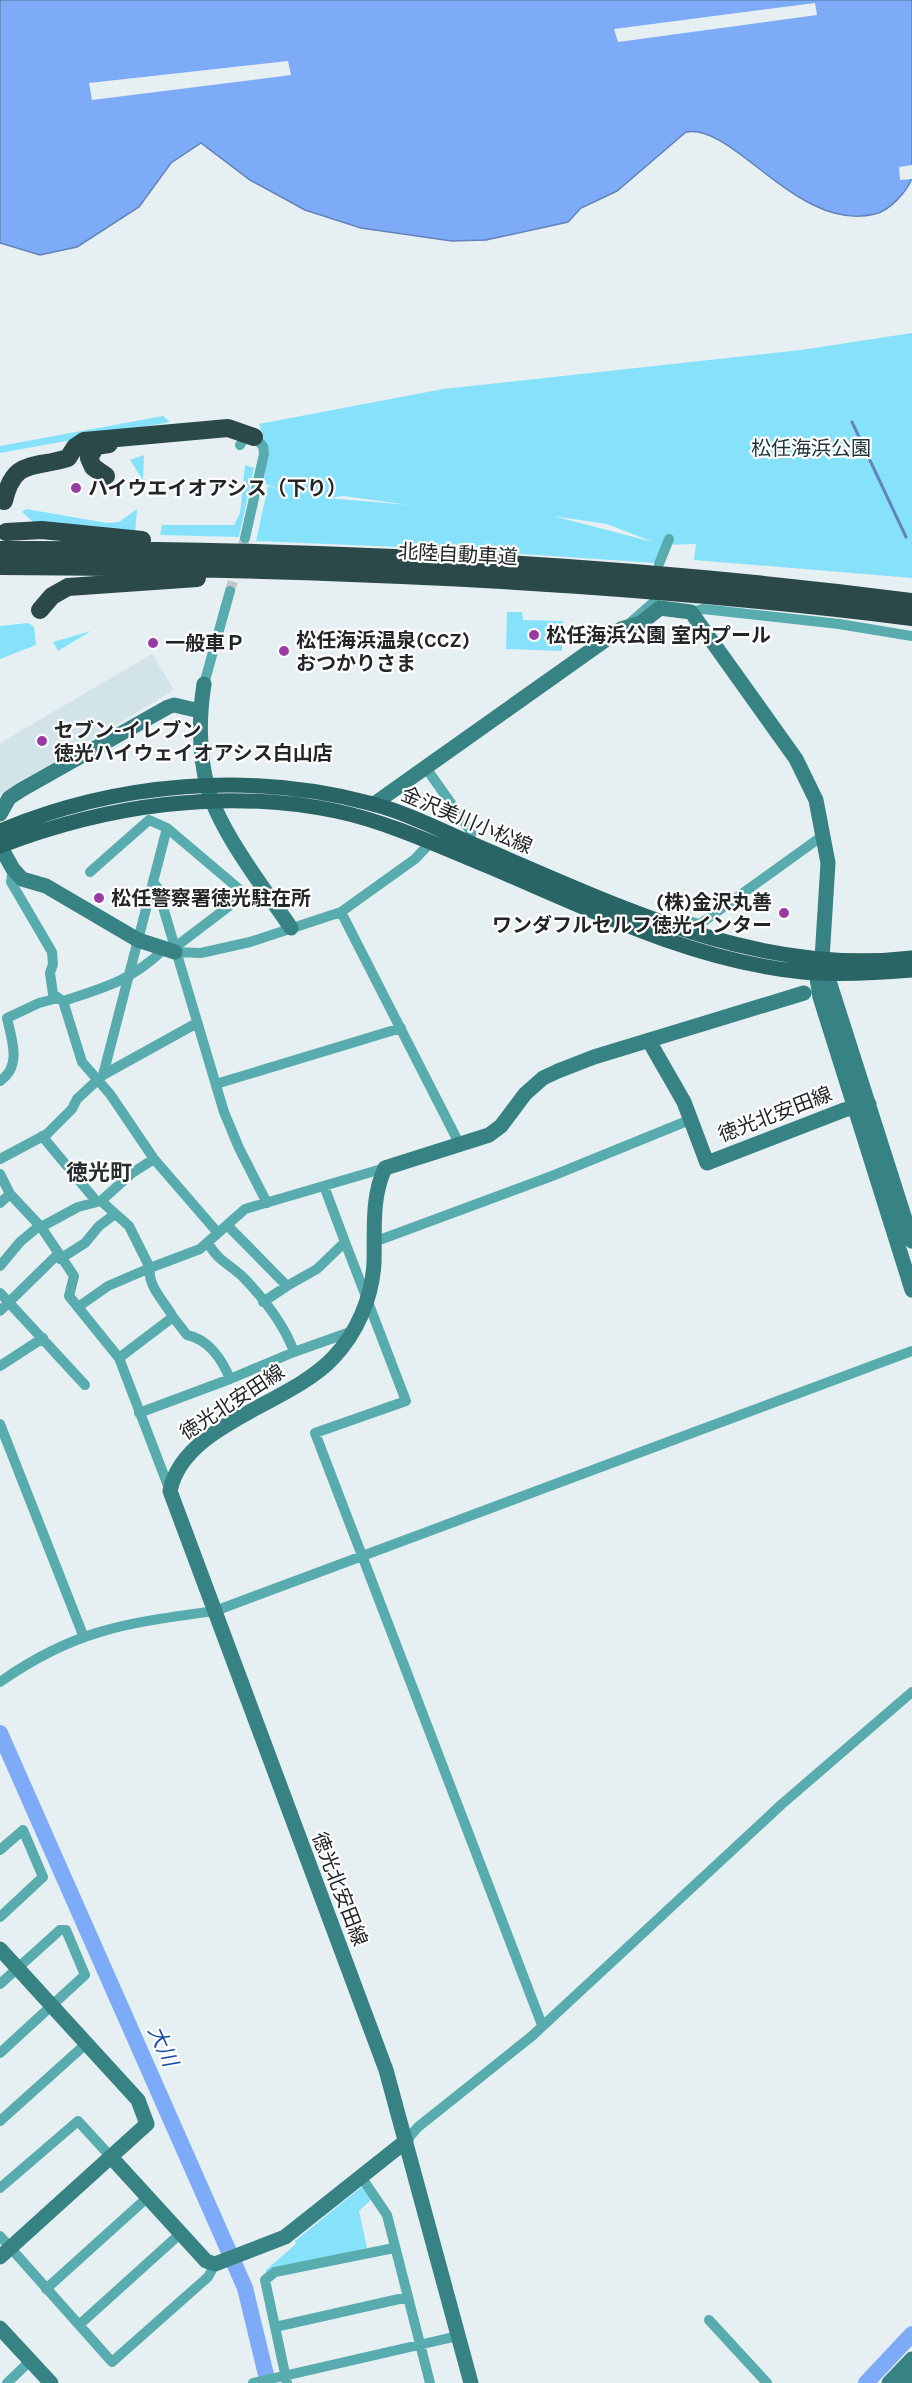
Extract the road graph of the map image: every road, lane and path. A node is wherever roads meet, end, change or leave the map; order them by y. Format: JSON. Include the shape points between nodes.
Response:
{"nodes":[{"id":1,"x":247,"y":441,"type":"junction"},
{"id":2,"x":106,"y":476,"type":"dead end"},
{"id":3,"x":4,"y":501,"type":"dead end"},
{"id":4,"x":6,"y":532,"type":"dead end"},
{"id":5,"x":244,"y":538,"type":"tunnel mouth"},
{"id":6,"x":669,"y":539,"type":"dead end"},
{"id":7,"x":0,"y":550,"type":"edge"},
{"id":8,"x":659,"y":564,"type":"dead end"},
{"id":9,"x":382,"y":565,"type":"junction"},
{"id":10,"x":0,"y":566,"type":"edge"},
{"id":11,"x":230,"y":591,"type":"tunnel mouth"},
{"id":12,"x":655,"y":601,"type":"dead end"},
{"id":13,"x":912,"y":602,"type":"edge"},
{"id":14,"x":40,"y":610,"type":"dead end"},
{"id":15,"x":691,"y":612,"type":"junction"},
{"id":16,"x":912,"y":617,"type":"edge"},
{"id":17,"x":633,"y":626,"type":"junction"},
{"id":18,"x":912,"y":636,"type":"edge"},
{"id":19,"x":204,"y":684,"type":"joint"},
{"id":20,"x":200,"y":711,"type":"junction"},
{"id":21,"x":426,"y":768,"type":"junction"},
{"id":22,"x":210,"y":793,"type":"junction"},
{"id":23,"x":374,"y":804,"type":"junction"},
{"id":24,"x":0,"y":814,"type":"edge"},
{"id":25,"x":167,"y":828,"type":"junction"},
{"id":26,"x":0,"y":831,"type":"edge"},
{"id":27,"x":472,"y":833,"type":"dead end"},
{"id":28,"x":825,"y":834,"type":"junction"},
{"id":29,"x":431,"y":842,"type":"junction"},
{"id":30,"x":0,"y":846,"type":"edge"},
{"id":31,"x":13,"y":869,"type":"junction"},
{"id":32,"x":90,"y":872,"type":"dead end"},
{"id":33,"x":153,"y":882,"type":"junction"},
{"id":34,"x":260,"y":883,"type":"junction"},
{"id":35,"x":246,"y":894,"type":"junction"},
{"id":36,"x":341,"y":912,"type":"junction"},
{"id":37,"x":692,"y":922,"type":"dead end"},
{"id":38,"x":291,"y":928,"type":"junction"},
{"id":39,"x":138,"y":940,"type":"junction"},
{"id":40,"x":171,"y":950,"type":"junction"},
{"id":41,"x":912,"y":958,"type":"edge"},
{"id":42,"x":821,"y":968,"type":"junction"},
{"id":43,"x":912,"y":970,"type":"edge"},
{"id":44,"x":127,"y":978,"type":"junction"},
{"id":45,"x":804,"y":993,"type":"dead end"},
{"id":46,"x":60,"y":999,"type":"junction"},
{"id":47,"x":197,"y":1023,"type":"junction"},
{"id":48,"x":401,"y":1028,"type":"junction"},
{"id":49,"x":649,"y":1041,"type":"junction"},
{"id":50,"x":101,"y":1078,"type":"junction"},
{"id":51,"x":0,"y":1081,"type":"edge"},
{"id":52,"x":216,"y":1084,"type":"junction"},
{"id":53,"x":862,"y":1106,"type":"junction"},
{"id":54,"x":692,"y":1119,"type":"junction"},
{"id":55,"x":42,"y":1136,"type":"junction"},
{"id":56,"x":460,"y":1145,"type":"junction"},
{"id":57,"x":0,"y":1159,"type":"edge"},
{"id":58,"x":154,"y":1159,"type":"junction"},
{"id":59,"x":385,"y":1168,"type":"junction"},
{"id":60,"x":0,"y":1174,"type":"edge"},
{"id":61,"x":324,"y":1186,"type":"junction"},
{"id":62,"x":10,"y":1194,"type":"junction"},
{"id":63,"x":99,"y":1202,"type":"junction"},
{"id":64,"x":0,"y":1203,"type":"edge"},
{"id":65,"x":267,"y":1203,"type":"junction"},
{"id":66,"x":115,"y":1214,"type":"junction"},
{"id":67,"x":40,"y":1226,"type":"junction"},
{"id":68,"x":227,"y":1226,"type":"junction"},
{"id":69,"x":218,"y":1233,"type":"junction"},
{"id":70,"x":912,"y":1241,"type":"edge"},
{"id":71,"x":208,"y":1242,"type":"junction"},
{"id":72,"x":345,"y":1242,"type":"junction"},
{"id":73,"x":374,"y":1242,"type":"junction"},
{"id":74,"x":59,"y":1256,"type":"junction"},
{"id":75,"x":0,"y":1266,"type":"edge"},
{"id":76,"x":150,"y":1268,"type":"junction"},
{"id":77,"x":287,"y":1286,"type":"junction"},
{"id":78,"x":912,"y":1290,"type":"edge"},
{"id":79,"x":0,"y":1293,"type":"edge"},
{"id":80,"x":368,"y":1299,"type":"junction"},
{"id":81,"x":263,"y":1302,"type":"junction"},
{"id":82,"x":10,"y":1304,"type":"junction"},
{"id":83,"x":78,"y":1307,"type":"junction"},
{"id":84,"x":0,"y":1311,"type":"edge"},
{"id":85,"x":173,"y":1317,"type":"junction"},
{"id":86,"x":353,"y":1331,"type":"junction"},
{"id":87,"x":43,"y":1338,"type":"junction"},
{"id":88,"x":912,"y":1351,"type":"edge"},
{"id":89,"x":294,"y":1352,"type":"junction"},
{"id":90,"x":119,"y":1358,"type":"junction"},
{"id":91,"x":0,"y":1366,"type":"edge"},
{"id":92,"x":230,"y":1379,"type":"junction"},
{"id":93,"x":84,"y":1385,"type":"dead end"},
{"id":94,"x":139,"y":1413,"type":"junction"},
{"id":95,"x":0,"y":1424,"type":"edge"},
{"id":96,"x":170,"y":1491,"type":"junction"},
{"id":97,"x":361,"y":1558,"type":"junction"},
{"id":98,"x":215,"y":1611,"type":"junction"},
{"id":99,"x":83,"y":1635,"type":"junction"},
{"id":100,"x":0,"y":1682,"type":"edge"},
{"id":101,"x":912,"y":1692,"type":"edge"},
{"id":102,"x":0,"y":1850,"type":"edge"},
{"id":103,"x":0,"y":1917,"type":"edge"},
{"id":104,"x":0,"y":1949,"type":"edge"},
{"id":105,"x":18,"y":1968,"type":"junction"},
{"id":106,"x":0,"y":1984,"type":"edge"},
{"id":107,"x":52,"y":2005,"type":"junction"},
{"id":108,"x":542,"y":2025,"type":"junction"},
{"id":109,"x":87,"y":2043,"type":"junction"},
{"id":110,"x":0,"y":2053,"type":"edge"},
{"id":111,"x":0,"y":2121,"type":"edge"},
{"id":112,"x":406,"y":2140,"type":"junction"},
{"id":113,"x":111,"y":2157,"type":"junction"},
{"id":114,"x":360,"y":2175,"type":"junction"},
{"id":115,"x":0,"y":2188,"type":"edge"},
{"id":116,"x":147,"y":2197,"type":"junction"},
{"id":117,"x":181,"y":2234,"type":"junction"},
{"id":118,"x":0,"y":2236,"type":"edge"},
{"id":119,"x":394,"y":2248,"type":"junction"},
{"id":120,"x":5,"y":2252,"type":"edge"},
{"id":121,"x":225,"y":2261,"type":"junction"},
{"id":122,"x":46,"y":2289,"type":"junction"},
{"id":123,"x":408,"y":2297,"type":"junction"},
{"id":124,"x":709,"y":2320,"type":"dead end"},
{"id":125,"x":79,"y":2325,"type":"junction"},
{"id":126,"x":275,"y":2327,"type":"junction"},
{"id":127,"x":0,"y":2328,"type":"edge"},
{"id":128,"x":458,"y":2336,"type":"junction"},
{"id":129,"x":421,"y":2345,"type":"junction"},
{"id":130,"x":912,"y":2359,"type":"edge"},
{"id":131,"x":30,"y":2361,"type":"junction"},
{"id":132,"x":912,"y":2377,"type":"edge"},
{"id":133,"x":285,"y":2379,"type":"edge"},
{"id":134,"x":256,"y":2382,"type":"edge"},
{"id":135,"x":7,"y":2383,"type":"edge"},
{"id":136,"x":51,"y":2383,"type":"edge"},
{"id":137,"x":430,"y":2383,"type":"edge"},
{"id":138,"x":471,"y":2383,"type":"edge"},
{"id":139,"x":767,"y":2383,"type":"edge"},
{"id":140,"x":889,"y":2383,"type":"edge"},
{"id":141,"x":906,"y":2383,"type":"edge"}],
"edges":[{"from":1,"to":2,"type":"highway","via":[[228,432],[96,446],[89,455],[90,464]]},
{"from":1,"to":3,"type":"highway","via":[[228,428],[84,441],[68,459],[23,467],[15,473]]},
{"from":1,"to":5,"type":"street","via":[[263,446],[264,454]]},
{"from":4,"to":9,"type":"highway","via":[[42,530],[180,544],[357,554]]},
{"from":6,"to":8,"type":"street"},
{"from":7,"to":9,"type":"highway","name":"北陸自動車道","via":[[191,552]]},
{"from":9,"to":10,"type":"highway","name":"北陸自動車道"},
{"from":9,"to":13,"type":"highway","name":"北陸自動車道","via":[[671,576]]},
{"from":9,"to":14,"type":"highway","via":[[68,587],[52,596]]},
{"from":9,"to":16,"type":"highway","name":"北陸自動車道"},
{"from":11,"to":19,"type":"street"},
{"from":12,"to":17,"type":"street","via":[[631,622]]},
{"from":15,"to":17,"type":"street","via":[[660,608]]},
{"from":15,"to":18,"type":"street","via":[[703,609]]},
{"from":15,"to":28,"type":"street","via":[[796,759],[816,800]]},
{"from":17,"to":21,"type":"street","via":[[621,629]]},
{"from":19,"to":20,"type":"street"},
{"from":20,"to":22,"type":"street"},
{"from":20,"to":24,"type":"street","via":[[168,707],[21,790],[9,798]]},
{"from":21,"to":23,"type":"street"},
{"from":21,"to":27,"type":"street"},
{"from":22,"to":23,"type":"main road","name":"金沢美川小松線","via":[[277,786]]},
{"from":22,"to":26,"type":"main road","name":"金沢美川小松線","via":[[119,794],[41,814]]},
{"from":22,"to":29,"type":"main road","name":"金沢美川小松線","via":[[337,811]]},
{"from":22,"to":30,"type":"main road","name":"金沢美川小松線","via":[[94,816]]},
{"from":22,"to":34,"type":"street"},
{"from":23,"to":42,"type":"main road","name":"金沢美川小松線","via":[[665,924]]},
{"from":25,"to":32,"type":"street","via":[[149,820]]},
{"from":25,"to":33,"type":"street"},
{"from":25,"to":35,"type":"street"},
{"from":28,"to":37,"type":"street","via":[[700,924]]},
{"from":28,"to":42,"type":"street","via":[[828,887]]},
{"from":29,"to":36,"type":"street","via":[[415,859]]},
{"from":29,"to":42,"type":"main road","name":"金沢美川小松線","via":[[645,933],[746,963]]},
{"from":30,"to":31,"type":"street"},
{"from":31,"to":39,"type":"street","via":[[22,879],[46,886]]},
{"from":31,"to":46,"type":"street","via":[[11,882],[52,952],[53,994]]},
{"from":33,"to":39,"type":"street"},
{"from":33,"to":40,"type":"street"},
{"from":34,"to":35,"type":"street"},
{"from":34,"to":38,"type":"street"},
{"from":35,"to":40,"type":"street"},
{"from":36,"to":38,"type":"street"},
{"from":36,"to":48,"type":"street"},
{"from":38,"to":40,"type":"street","via":[[201,953]]},
{"from":39,"to":40,"type":"street"},
{"from":39,"to":44,"type":"street"},
{"from":40,"to":44,"type":"street"},
{"from":40,"to":47,"type":"street"},
{"from":41,"to":42,"type":"main road","name":"金沢美川小松線"},
{"from":42,"to":43,"type":"main road","name":"金沢美川小松線"},
{"from":42,"to":53,"type":"street"},
{"from":44,"to":46,"type":"street"},
{"from":44,"to":50,"type":"street"},
{"from":45,"to":49,"type":"street"},
{"from":46,"to":50,"type":"street","via":[[82,1062]]},
{"from":46,"to":51,"type":"street","via":[[39,1003],[7,1018],[14,1062],[10,1075]]},
{"from":47,"to":50,"type":"street"},
{"from":47,"to":52,"type":"street"},
{"from":48,"to":52,"type":"street"},
{"from":48,"to":56,"type":"street"},
{"from":49,"to":54,"type":"street","name":"徳光北安田線"},
{"from":49,"to":56,"type":"street","via":[[543,1078],[525,1094],[501,1126],[489,1135]]},
{"from":50,"to":55,"type":"street"},
{"from":50,"to":58,"type":"street"},
{"from":52,"to":65,"type":"street","via":[[239,1148]]},
{"from":53,"to":54,"type":"street","name":"徳光北安田線","via":[[707,1163]]},
{"from":53,"to":70,"type":"street"},
{"from":53,"to":78,"type":"street"},
{"from":54,"to":73,"type":"street"},
{"from":55,"to":57,"type":"street"},
{"from":55,"to":63,"type":"street"},
{"from":56,"to":59,"type":"street"},
{"from":58,"to":63,"type":"street"},
{"from":58,"to":69,"type":"street"},
{"from":59,"to":61,"type":"street"},
{"from":59,"to":73,"type":"street","name":"徳光北安田線","via":[[377,1193]]},
{"from":60,"to":62,"type":"street"},
{"from":61,"to":65,"type":"street"},
{"from":61,"to":72,"type":"street"},
{"from":62,"to":64,"type":"street"},
{"from":62,"to":67,"type":"street"},
{"from":63,"to":66,"type":"street"},
{"from":63,"to":67,"type":"street"},
{"from":65,"to":68,"type":"street","via":[[245,1209]]},
{"from":66,"to":74,"type":"street","via":[[85,1243]]},
{"from":66,"to":76,"type":"street","via":[[129,1226]]},
{"from":67,"to":74,"type":"street"},
{"from":67,"to":75,"type":"street"},
{"from":68,"to":69,"type":"street"},
{"from":68,"to":77,"type":"street"},
{"from":69,"to":71,"type":"street"},
{"from":71,"to":76,"type":"street"},
{"from":71,"to":81,"type":"street","via":[[223,1264],[244,1278]]},
{"from":72,"to":77,"type":"street","via":[[317,1269]]},
{"from":72,"to":80,"type":"street"},
{"from":73,"to":80,"type":"street","name":"徳光北安田線"},
{"from":74,"to":82,"type":"street"},
{"from":74,"to":83,"type":"street","via":[[74,1276],[69,1296]]},
{"from":76,"to":83,"type":"street","via":[[108,1286]]},
{"from":76,"to":85,"type":"street","via":[[157,1293]]},
{"from":77,"to":81,"type":"street"},
{"from":79,"to":82,"type":"street"},
{"from":80,"to":86,"type":"street","name":"徳光北安田線"},
{"from":80,"to":97,"type":"street","via":[[406,1401],[315,1433]]},
{"from":81,"to":89,"type":"street","via":[[286,1330]]},
{"from":82,"to":84,"type":"street"},
{"from":82,"to":87,"type":"street"},
{"from":83,"to":90,"type":"street"},
{"from":85,"to":90,"type":"street"},
{"from":85,"to":92,"type":"street","via":[[187,1335],[200,1338],[224,1364]]},
{"from":86,"to":89,"type":"street"},
{"from":86,"to":96,"type":"street","name":"徳光北安田線","via":[[322,1368],[193,1449],[173,1476]]},
{"from":87,"to":91,"type":"street"},
{"from":87,"to":93,"type":"street"},
{"from":88,"to":97,"type":"street"},
{"from":89,"to":92,"type":"street"},
{"from":90,"to":94,"type":"street"},
{"from":92,"to":94,"type":"street"},
{"from":94,"to":96,"type":"street"},
{"from":95,"to":99,"type":"street"},
{"from":96,"to":98,"type":"street","name":"徳光北安田線"},
{"from":97,"to":98,"type":"street"},
{"from":97,"to":108,"type":"street"},
{"from":98,"to":99,"type":"street","via":[[125,1624]]},
{"from":98,"to":112,"type":"street","name":"徳光北安田線","via":[[386,2070]]},
{"from":99,"to":100,"type":"street"},
{"from":101,"to":108,"type":"street","via":[[782,1804]]},
{"from":102,"to":103,"type":"street","via":[[23,1830],[43,1876]]},
{"from":104,"to":105,"type":"street"},
{"from":105,"to":106,"type":"street"},
{"from":105,"to":107,"type":"street"},
{"from":105,"to":107,"type":"street","via":[[60,1930],[66,1930],[85,1975]]},
{"from":107,"to":109,"type":"street"},
{"from":107,"to":110,"type":"street"},
{"from":108,"to":112,"type":"street"},
{"from":109,"to":111,"type":"street"},
{"from":109,"to":113,"type":"street","via":[[138,2100],[147,2124]]},
{"from":112,"to":114,"type":"street"},
{"from":112,"to":128,"type":"street","name":"徳光北安田線"},
{"from":113,"to":115,"type":"street","via":[[78,2121]]},
{"from":113,"to":116,"type":"street"},
{"from":113,"to":120,"type":"street"},
{"from":114,"to":119,"type":"street","via":[[387,2214]]},
{"from":114,"to":121,"type":"street","via":[[285,2237]]},
{"from":116,"to":117,"type":"street"},
{"from":116,"to":122,"type":"street"},
{"from":117,"to":121,"type":"street","via":[[206,2261]]},
{"from":117,"to":125,"type":"street"},
{"from":118,"to":120,"type":"street"},
{"from":119,"to":123,"type":"street"},
{"from":119,"to":126,"type":"street","via":[[275,2272],[265,2280]]},
{"from":120,"to":122,"type":"street"},
{"from":121,"to":125,"type":"street","via":[[112,2362]]},
{"from":122,"to":125,"type":"street"},
{"from":123,"to":126,"type":"street"},
{"from":123,"to":129,"type":"street"},
{"from":124,"to":139,"type":"street"},
{"from":126,"to":133,"type":"street"},
{"from":127,"to":131,"type":"street"},
{"from":128,"to":129,"type":"street"},
{"from":128,"to":138,"type":"street","name":"徳光北安田線"},
{"from":129,"to":133,"type":"street"},
{"from":129,"to":137,"type":"street"},
{"from":130,"to":140,"type":"street"},
{"from":131,"to":135,"type":"street"},
{"from":131,"to":136,"type":"street"},
{"from":132,"to":141,"type":"street"},
{"from":133,"to":134,"type":"street"}]}
